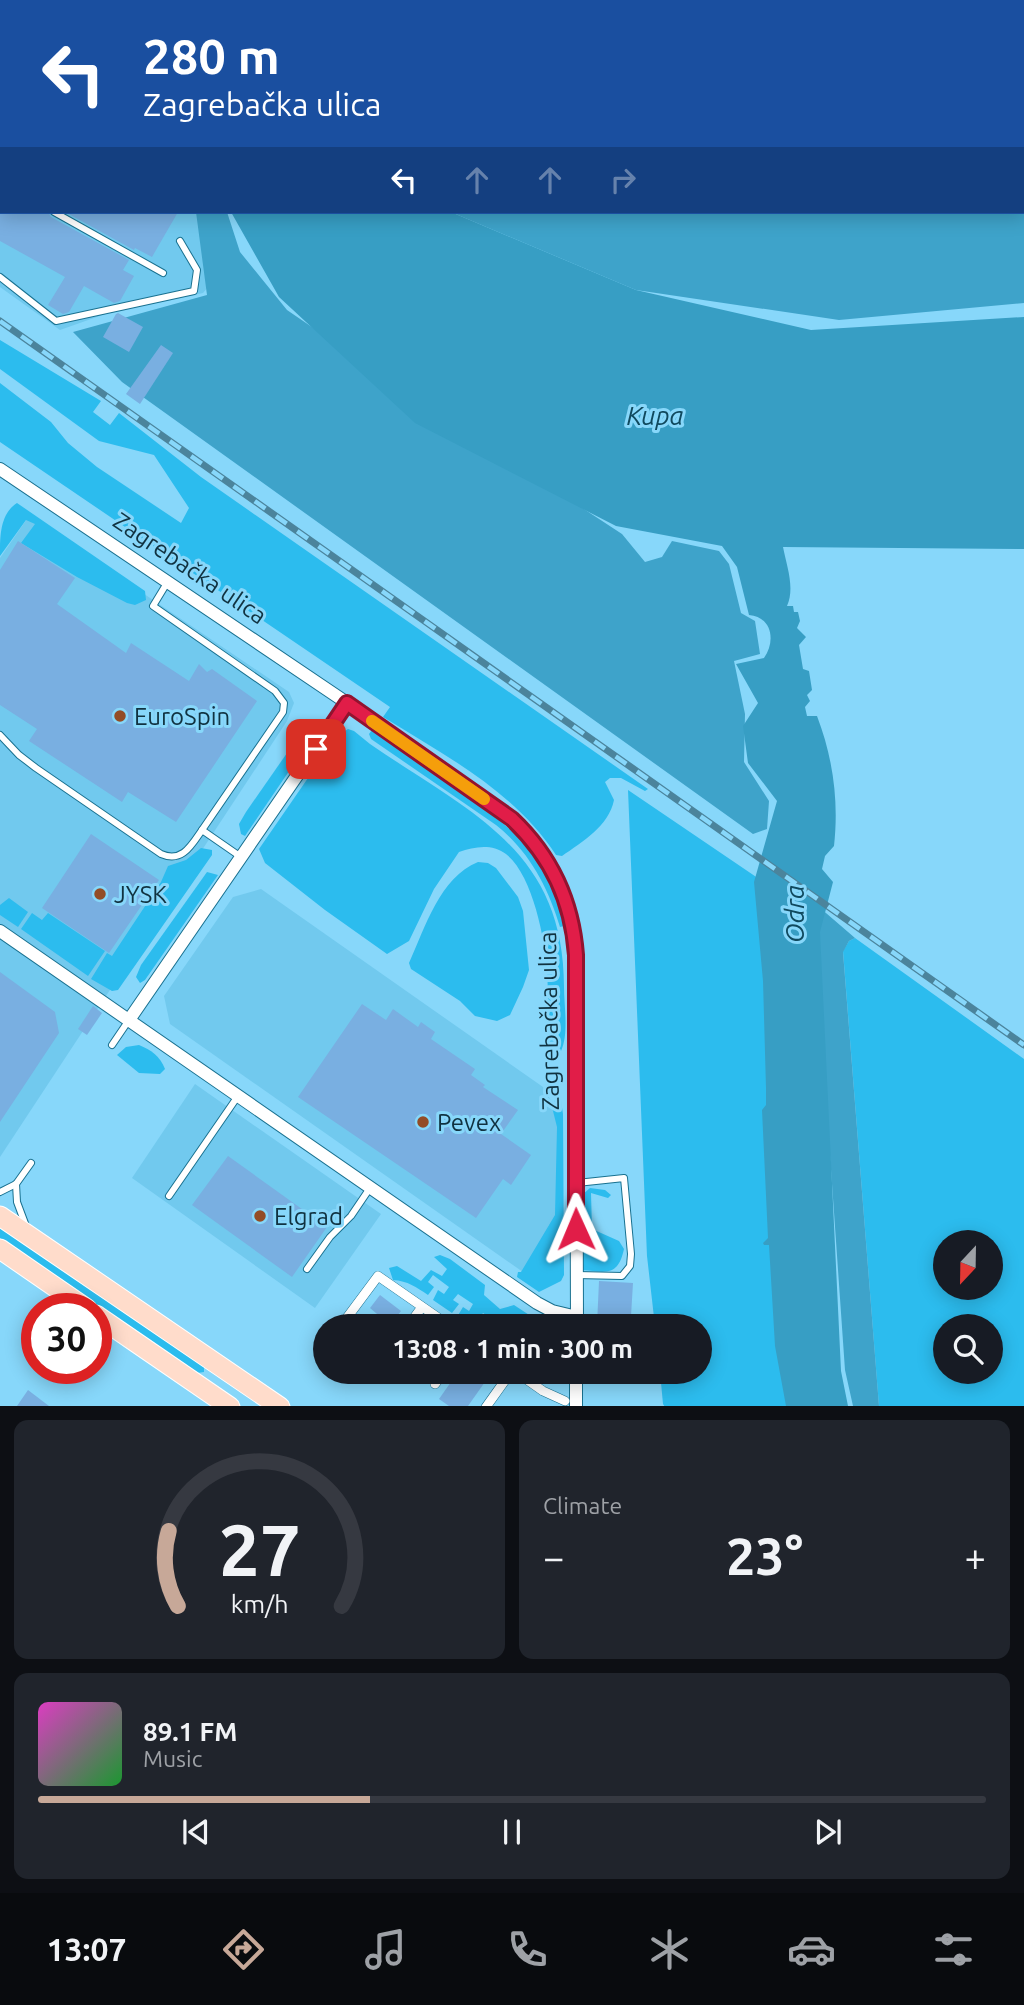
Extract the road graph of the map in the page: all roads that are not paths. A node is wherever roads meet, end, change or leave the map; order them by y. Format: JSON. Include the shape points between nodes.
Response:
{"nodes":[{"id":1,"x":58,"y":214,"type":"edge"},
{"id":2,"x":180,"y":241,"type":"dead end"},
{"id":3,"x":163,"y":273,"type":"dead end"},
{"id":4,"x":0,"y":277,"type":"edge"},
{"id":5,"x":2,"y":474,"type":"edge"},
{"id":6,"x":167,"y":583,"type":"junction"},
{"id":7,"x":347,"y":703,"type":"junction"},
{"id":8,"x":0,"y":735,"type":"edge"},
{"id":9,"x":202,"y":830,"type":"junction"},
{"id":10,"x":241,"y":857,"type":"junction"},
{"id":11,"x":0,"y":931,"type":"edge"},
{"id":12,"x":129,"y":1020,"type":"junction"},
{"id":13,"x":112,"y":1045,"type":"dead end"},
{"id":14,"x":238,"y":1096,"type":"junction"},
{"id":15,"x":31,"y":1163,"type":"dead end"},
{"id":16,"x":576,"y":1183,"type":"junction"},
{"id":17,"x":16,"y":1184,"type":"junction"},
{"id":18,"x":371,"y":1187,"type":"junction"},
{"id":19,"x":0,"y":1192,"type":"edge"},
{"id":20,"x":169,"y":1196,"type":"dead end"},
{"id":21,"x":0,"y":1216,"type":"edge"},
{"id":22,"x":31,"y":1237,"type":"junction"},
{"id":23,"x":0,"y":1249,"type":"edge"},
{"id":24,"x":307,"y":1269,"type":"dead end"},
{"id":25,"x":577,"y":1275,"type":"junction"},
{"id":26,"x":64,"y":1293,"type":"edge"},
{"id":27,"x":422,"y":1307,"type":"junction"},
{"id":28,"x":350,"y":1314,"type":"edge"},
{"id":29,"x":417,"y":1314,"type":"edge"},
{"id":30,"x":432,"y":1314,"type":"edge"},
{"id":31,"x":559,"y":1314,"type":"edge"},
{"id":32,"x":577,"y":1314,"type":"edge"},
{"id":33,"x":112,"y":1326,"type":"edge"},
{"id":34,"x":504,"y":1384,"type":"edge"},
{"id":35,"x":532,"y":1384,"type":"edge"},
{"id":36,"x":574,"y":1384,"type":"edge"},
{"id":37,"x":570,"y":1404,"type":"edge"},
{"id":38,"x":230,"y":1406,"type":"edge"},
{"id":39,"x":280,"y":1406,"type":"edge"},
{"id":40,"x":486,"y":1406,"type":"edge"}],
"edges":[{"from":1,"to":3,"type":"lane"},
{"from":2,"to":4,"type":"lane","via":[[197,271],[194,291],[56,321]]},
{"from":5,"to":6,"type":"street","name":"Zagrebačka ulica"},
{"from":6,"to":7,"type":"street","name":"Zagrebačka ulica"},
{"from":6,"to":9,"type":"lane","via":[[153,606],[275,691],[284,703]]},
{"from":7,"to":10,"type":"street"},
{"from":7,"to":16,"type":"street","name":"Zagrebačka ulica","via":[[512,819],[531,837],[559,880],[576,955]]},
{"from":8,"to":9,"type":"lane","via":[[36,768],[165,856],[183,854]]},
{"from":9,"to":10,"type":"lane"},
{"from":10,"to":12,"type":"street"},
{"from":11,"to":12,"type":"street","name":"Zagrebačka ulica"},
{"from":12,"to":13,"type":"lane"},
{"from":12,"to":14,"type":"street","name":"Zagrebačka ulica"},
{"from":14,"to":18,"type":"street","name":"Zagrebačka ulica"},
{"from":14,"to":20,"type":"lane"},
{"from":15,"to":17,"type":"lane"},
{"from":16,"to":25,"type":"street","name":"Zagrebačka ulica"},
{"from":16,"to":25,"type":"lane","via":[[624,1178],[631,1254],[630,1266],[622,1276]]},
{"from":17,"to":19,"type":"lane"},
{"from":17,"to":22,"type":"lane","via":[[19,1210]]},
{"from":18,"to":24,"type":"lane"},
{"from":18,"to":31,"type":"street","name":"Zagrebačka ulica"},
{"from":21,"to":22,"type":"main road"},
{"from":22,"to":39,"type":"main road"},
{"from":23,"to":26,"type":"main road"},
{"from":25,"to":32,"type":"street","name":"Zagrebačka ulica"},
{"from":27,"to":28,"type":"street","via":[[378,1276]]},
{"from":27,"to":29,"type":"street"},
{"from":27,"to":30,"type":"street"},
{"from":33,"to":38,"type":"main road"},
{"from":34,"to":40,"type":"street"},
{"from":35,"to":37,"type":"street"},
{"from":36,"to":37,"type":"street"}]}
